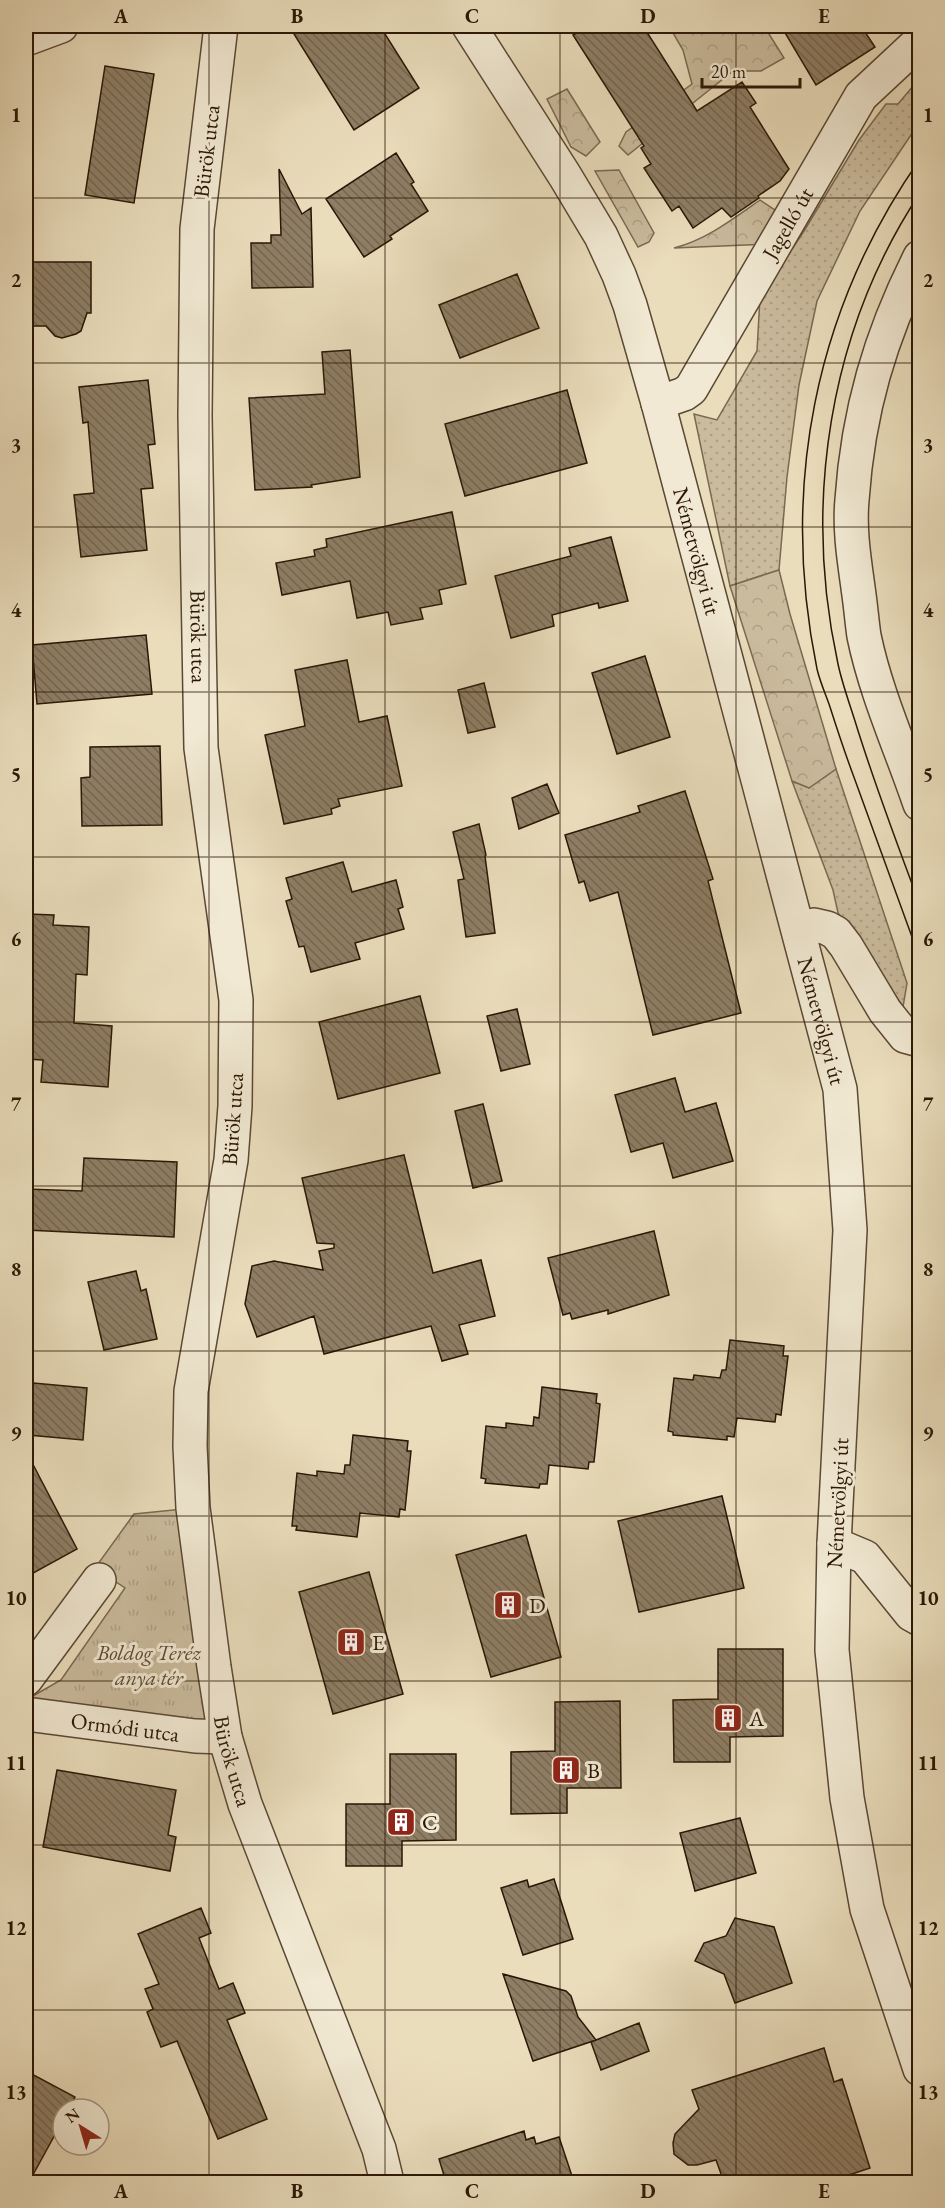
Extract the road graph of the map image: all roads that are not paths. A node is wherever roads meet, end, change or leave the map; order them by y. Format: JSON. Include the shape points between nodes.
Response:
{"nodes":[{"id":1,"x":61,"y":26,"type":"edge"},
{"id":2,"x":221,"y":26,"type":"edge"},
{"id":3,"x":469,"y":26,"type":"edge"},
{"id":4,"x":26,"y":39,"type":"edge"},
{"id":5,"x":920,"y":41,"type":"edge"},
{"id":6,"x":920,"y":257,"type":"edge"},
{"id":7,"x":658,"y":402,"type":"junction"},
{"id":8,"x":920,"y":804,"type":"edge"},
{"id":9,"x":798,"y":929,"type":"junction"},
{"id":10,"x":920,"y":1040,"type":"edge"},
{"id":11,"x":834,"y":1544,"type":"junction"},
{"id":12,"x":99,"y":1580,"type":"dead end"},
{"id":13,"x":920,"y":1619,"type":"edge"},
{"id":14,"x":26,"y":1679,"type":"edge"},
{"id":15,"x":26,"y":1714,"type":"edge"},
{"id":16,"x":225,"y":1737,"type":"junction"},
{"id":17,"x":920,"y":2069,"type":"edge"},
{"id":18,"x":387,"y":2182,"type":"edge"}],
"edges":[{"from":1,"to":4,"type":"street"},
{"from":2,"to":16,"type":"street","name":"Bürök utca","via":[[196,229],[197,576],[201,748],[236,1000],[236,1057],[231,1160],[191,1391],[190,1446],[202,1587]]},
{"from":3,"to":7,"type":"street","name":"Németvölgyi út","via":[[601,236],[630,305]]},
{"from":5,"to":7,"type":"street","name":"Jagelló út","via":[[861,96],[691,389]]},
{"from":6,"to":8,"type":"street","via":[[881,344],[867,394],[851,502],[864,635],[880,695]]},
{"from":7,"to":9,"type":"street","name":"Németvölgyi út"},
{"from":9,"to":10,"type":"street","via":[[814,925],[836,933],[885,1011],[905,1036]]},
{"from":9,"to":11,"type":"street","name":"Németvölgyi út","via":[[840,1089],[850,1230]]},
{"from":11,"to":13,"type":"street","via":[[865,1557]]},
{"from":11,"to":17,"type":"street","name":"Németvölgyi út","via":[[832,1650],[847,1798],[867,1909]]},
{"from":12,"to":14,"type":"street"},
{"from":15,"to":16,"type":"street","name":"Ormódi utca"},
{"from":16,"to":18,"type":"street","name":"Bürök utca","via":[[246,1804],[379,2149]]}]}
